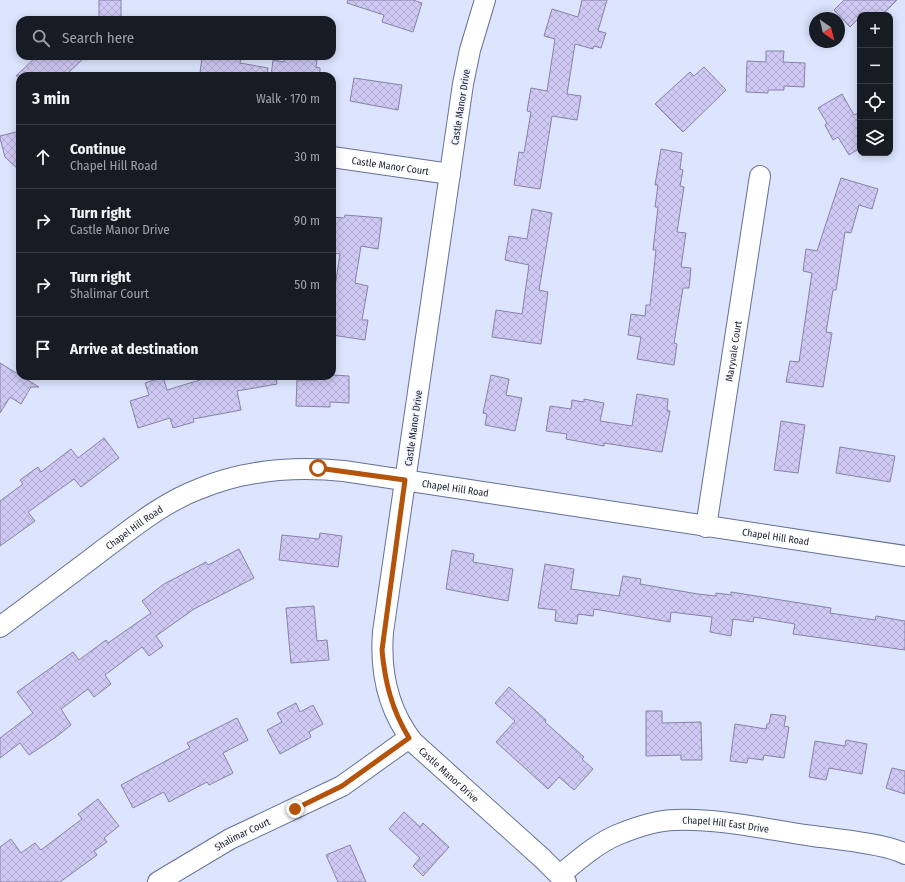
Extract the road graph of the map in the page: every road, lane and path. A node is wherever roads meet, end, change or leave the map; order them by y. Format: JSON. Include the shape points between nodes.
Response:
{"nodes":[{"id":1,"x":485,"y":0,"type":"edge"},
{"id":2,"x":336,"y":158,"type":"edge"},
{"id":3,"x":450,"y":174,"type":"junction"},
{"id":4,"x":760,"y":176,"type":"dead end"},
{"id":5,"x":405,"y":480,"type":"junction"},
{"id":6,"x":706,"y":527,"type":"junction"},
{"id":7,"x":905,"y":556,"type":"edge"},
{"id":8,"x":0,"y":627,"type":"edge"},
{"id":9,"x":409,"y":738,"type":"junction"},
{"id":10,"x":905,"y":854,"type":"edge"},
{"id":11,"x":563,"y":879,"type":"edge"},
{"id":12,"x":158,"y":882,"type":"edge"}],
"edges":[{"from":1,"to":3,"type":"street","name":"Castle Manor Drive","via":[[466,67]]},
{"from":2,"to":3,"type":"street","name":"Castle Manor Court"},
{"from":3,"to":5,"type":"street","name":"Castle Manor Drive"},
{"from":4,"to":6,"type":"street","name":"Maryvale Court"},
{"from":5,"to":6,"type":"street","name":"Chapel Hill Road"},
{"from":5,"to":8,"type":"street","name":"Chapel Hill Road","via":[[301,468],[258,472],[215,482],[160,508]]},
{"from":5,"to":9,"type":"street","name":"Castle Manor Drive","via":[[382,650],[389,695],[395,713]]},
{"from":6,"to":7,"type":"street","name":"Chapel Hill Road"},
{"from":9,"to":11,"type":"street","name":"Castle Manor Drive"},
{"from":9,"to":12,"type":"street","name":"Shalimar Court","via":[[342,786],[230,839]]},
{"from":10,"to":11,"type":"street","name":"Chapel Hill East Drive","via":[[880,847],[819,837],[709,821],[674,820],[649,824],[616,835],[587,854]]}]}
